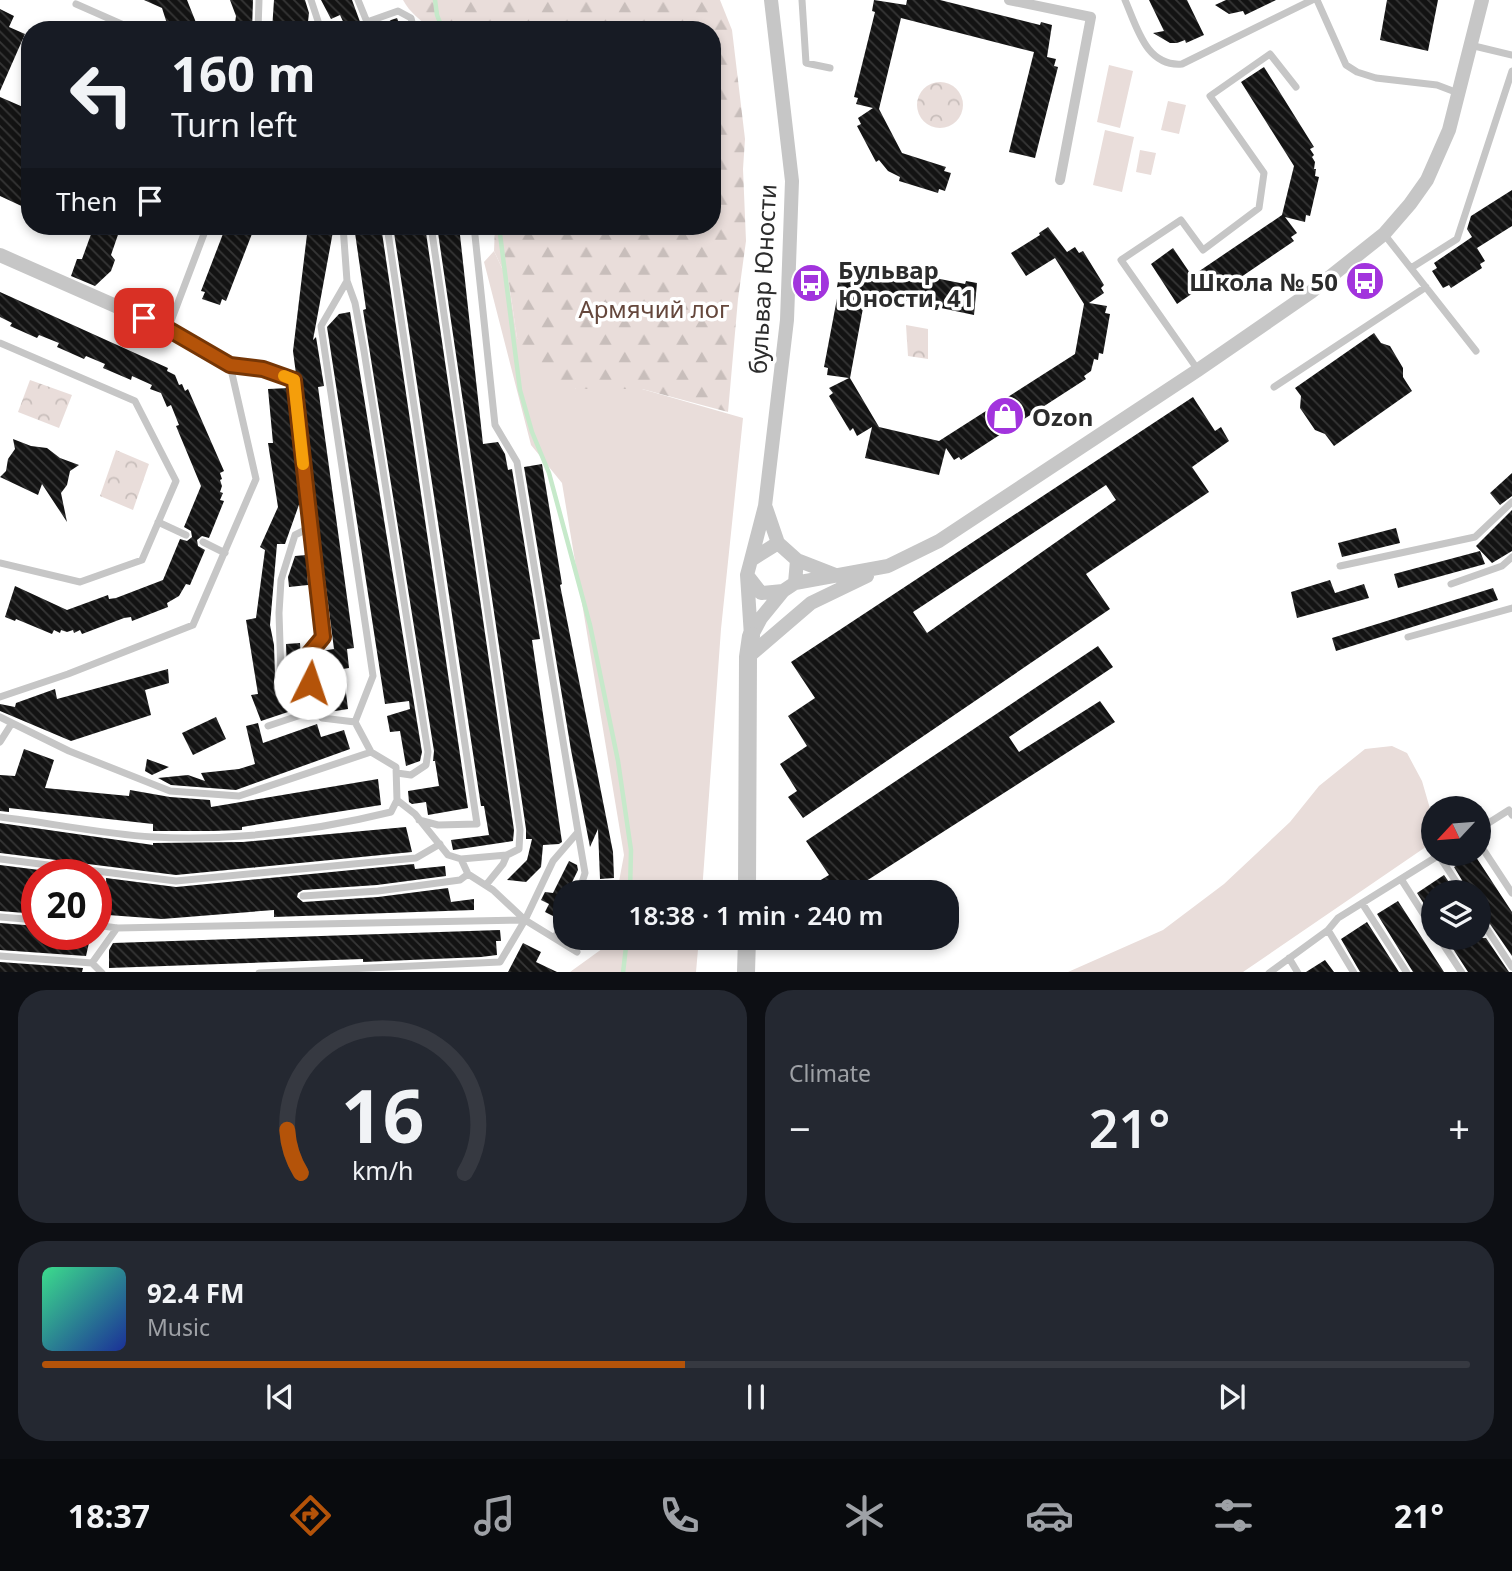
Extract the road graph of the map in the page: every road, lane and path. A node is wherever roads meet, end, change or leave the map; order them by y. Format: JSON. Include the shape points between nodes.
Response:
{"nodes":[{"id":1,"x":259,"y":0,"type":"edge"},
{"id":2,"x":311,"y":0,"type":"edge"},
{"id":3,"x":358,"y":0,"type":"edge"},
{"id":4,"x":771,"y":0,"type":"edge"},
{"id":5,"x":802,"y":0,"type":"edge"},
{"id":6,"x":1009,"y":0,"type":"edge"},
{"id":7,"x":1125,"y":0,"type":"edge"},
{"id":8,"x":1315,"y":0,"type":"edge"},
{"id":9,"x":1482,"y":0,"type":"edge"},
{"id":10,"x":76,"y":4,"type":"dead end"},
{"id":11,"x":115,"y":21,"type":"edge"},
{"id":12,"x":258,"y":21,"type":"edge"},
{"id":13,"x":318,"y":21,"type":"edge"},
{"id":14,"x":367,"y":21,"type":"edge"},
{"id":15,"x":370,"y":21,"type":"edge"},
{"id":16,"x":412,"y":21,"type":"edge"},
{"id":17,"x":1470,"y":46,"type":"junction"},
{"id":18,"x":1512,"y":55,"type":"edge"},
{"id":19,"x":830,"y":68,"type":"dead end"},
{"id":20,"x":1512,"y":71,"type":"edge"},
{"id":21,"x":1296,"y":87,"type":"dead end"},
{"id":22,"x":1459,"y":93,"type":"junction"},
{"id":23,"x":1060,"y":180,"type":"dead end"},
{"id":24,"x":1384,"y":234,"type":"junction"},
{"id":25,"x":204,"y":235,"type":"edge"},
{"id":26,"x":344,"y":235,"type":"edge"},
{"id":27,"x":388,"y":235,"type":"edge"},
{"id":28,"x":432,"y":235,"type":"edge"},
{"id":29,"x":475,"y":235,"type":"edge"},
{"id":30,"x":0,"y":255,"type":"edge"},
{"id":31,"x":1411,"y":268,"type":"junction"},
{"id":32,"x":347,"y":281,"type":"junction"},
{"id":33,"x":1426,"y":287,"type":"junction"},
{"id":34,"x":168,"y":329,"type":"junction"},
{"id":35,"x":0,"y":343,"type":"edge"},
{"id":36,"x":1476,"y":351,"type":"dead end"},
{"id":37,"x":230,"y":365,"type":"junction"},
{"id":38,"x":1198,"y":370,"type":"junction"},
{"id":39,"x":1274,"y":387,"type":"dead end"},
{"id":40,"x":1512,"y":502,"type":"edge"},
{"id":41,"x":765,"y":506,"type":"junction"},
{"id":42,"x":158,"y":523,"type":"junction"},
{"id":43,"x":311,"y":527,"type":"junction"},
{"id":44,"x":186,"y":534,"type":"dead end"},
{"id":45,"x":203,"y":542,"type":"dead end"},
{"id":46,"x":778,"y":543,"type":"junction"},
{"id":47,"x":225,"y":552,"type":"junction"},
{"id":48,"x":1512,"y":558,"type":"edge"},
{"id":49,"x":751,"y":560,"type":"junction"},
{"id":50,"x":797,"y":560,"type":"junction"},
{"id":51,"x":0,"y":563,"type":"edge"},
{"id":52,"x":888,"y":566,"type":"junction"},
{"id":53,"x":1340,"y":566,"type":"dead end"},
{"id":54,"x":747,"y":575,"type":"junction"},
{"id":55,"x":840,"y":577,"type":"junction"},
{"id":56,"x":1451,"y":584,"type":"dead end"},
{"id":57,"x":789,"y":587,"type":"junction"},
{"id":58,"x":1512,"y":608,"type":"edge"},
{"id":59,"x":751,"y":636,"type":"junction"},
{"id":60,"x":1408,"y":637,"type":"dead end"},
{"id":61,"x":748,"y":657,"type":"junction"},
{"id":62,"x":310,"y":683,"type":"junction"},
{"id":63,"x":0,"y":697,"type":"edge"},
{"id":64,"x":319,"y":709,"type":"junction"},
{"id":65,"x":0,"y":718,"type":"edge"},
{"id":66,"x":355,"y":722,"type":"junction"},
{"id":67,"x":12,"y":723,"type":"junction"},
{"id":68,"x":268,"y":726,"type":"dead end"},
{"id":69,"x":0,"y":742,"type":"edge"},
{"id":70,"x":371,"y":752,"type":"junction"},
{"id":71,"x":397,"y":773,"type":"junction"},
{"id":72,"x":397,"y":800,"type":"junction"},
{"id":73,"x":1512,"y":815,"type":"edge"},
{"id":74,"x":0,"y":817,"type":"edge"},
{"id":75,"x":419,"y":820,"type":"junction"},
{"id":76,"x":1491,"y":822,"type":"edge"},
{"id":77,"x":578,"y":832,"type":"junction"},
{"id":78,"x":440,"y":844,"type":"junction"},
{"id":79,"x":508,"y":855,"type":"junction"},
{"id":80,"x":0,"y":859,"type":"edge"},
{"id":81,"x":461,"y":859,"type":"junction"},
{"id":82,"x":1491,"y":861,"type":"edge"},
{"id":83,"x":1422,"y":866,"type":"edge"},
{"id":84,"x":468,"y":874,"type":"junction"},
{"id":85,"x":1401,"y":879,"type":"junction"},
{"id":86,"x":583,"y":880,"type":"edge"},
{"id":87,"x":747,"y":880,"type":"edge"},
{"id":88,"x":486,"y":885,"type":"junction"},
{"id":89,"x":1512,"y":893,"type":"edge"},
{"id":90,"x":303,"y":896,"type":"dead end"},
{"id":91,"x":1362,"y":903,"type":"junction"},
{"id":92,"x":1421,"y":910,"type":"edge"},
{"id":93,"x":0,"y":917,"type":"edge"},
{"id":94,"x":21,"y":918,"type":"edge"},
{"id":95,"x":524,"y":920,"type":"junction"},
{"id":96,"x":112,"y":927,"type":"edge"},
{"id":97,"x":117,"y":928,"type":"junction"},
{"id":98,"x":1328,"y":930,"type":"junction"},
{"id":99,"x":1491,"y":935,"type":"edge"},
{"id":100,"x":553,"y":936,"type":"edge"},
{"id":101,"x":574,"y":950,"type":"edge"},
{"id":102,"x":747,"y":950,"type":"edge"},
{"id":103,"x":1447,"y":950,"type":"edge"},
{"id":104,"x":577,"y":952,"type":"dead end"},
{"id":105,"x":0,"y":956,"type":"edge"},
{"id":106,"x":1289,"y":958,"type":"junction"},
{"id":107,"x":92,"y":963,"type":"junction"},
{"id":108,"x":1512,"y":967,"type":"edge"},
{"id":109,"x":102,"y":972,"type":"edge"},
{"id":110,"x":259,"y":972,"type":"edge"},
{"id":111,"x":746,"y":972,"type":"edge"},
{"id":112,"x":1269,"y":972,"type":"edge"},
{"id":113,"x":1298,"y":972,"type":"edge"},
{"id":114,"x":1354,"y":972,"type":"edge"},
{"id":115,"x":1407,"y":972,"type":"edge"},
{"id":116,"x":1462,"y":972,"type":"edge"}],
"edges":[{"from":1,"to":12,"type":"lane"},
{"from":2,"to":13,"type":"lane"},
{"from":3,"to":14,"type":"lane"},
{"from":4,"to":41,"type":"street","name":"бульвар Юности","via":[[792,181],[787,320]]},
{"from":5,"to":19,"type":"lane","via":[[806,63]]},
{"from":6,"to":23,"type":"street","via":[[1091,17]]},
{"from":7,"to":8,"type":"lane","via":[[1148,51],[1172,65]]},
{"from":8,"to":22,"type":"lane","via":[[1346,65],[1376,78],[1437,85]]},
{"from":9,"to":17,"type":"street"},
{"from":10,"to":11,"type":"lane"},
{"from":15,"to":16,"type":"lane","via":[[398,11]]},
{"from":17,"to":18,"type":"lane"},
{"from":17,"to":22,"type":"street"},
{"from":20,"to":31,"type":"lane","via":[[1457,239]]},
{"from":21,"to":38,"type":"lane","via":[[1270,54],[1210,96],[1264,173],[1259,208],[1203,250],[1181,220],[1121,260]]},
{"from":22,"to":24,"type":"street","via":[[1427,180]]},
{"from":24,"to":31,"type":"lane"},
{"from":24,"to":38,"type":"street","via":[[1311,292]]},
{"from":25,"to":34,"type":"lane"},
{"from":26,"to":32,"type":"lane"},
{"from":27,"to":75,"type":"lane","via":[[477,824],[438,825]]},
{"from":28,"to":79,"type":"lane","via":[[520,830],[519,849]]},
{"from":29,"to":77,"type":"lane","via":[[495,425],[517,461]]},
{"from":30,"to":34,"type":"street"},
{"from":31,"to":33,"type":"lane"},
{"from":32,"to":66,"type":"lane","via":[[321,326],[373,676]]},
{"from":32,"to":71,"type":"lane","via":[[364,351],[428,752],[426,765],[411,775]]},
{"from":33,"to":36,"type":"lane"},
{"from":33,"to":39,"type":"lane"},
{"from":34,"to":37,"type":"street"},
{"from":35,"to":42,"type":"lane","via":[[135,401],[176,481]]},
{"from":37,"to":43,"type":"lane","via":[[263,369],[294,380]]},
{"from":37,"to":47,"type":"lane","via":[[256,479]]},
{"from":38,"to":52,"type":"street","via":[[939,541]]},
{"from":40,"to":53,"type":"lane","via":[[1475,537]]},
{"from":41,"to":46,"type":"street"},
{"from":41,"to":49,"type":"street","name":"бульвар Юности"},
{"from":42,"to":44,"type":"lane"},
{"from":42,"to":51,"type":"lane","via":[[142,559],[79,582]]},
{"from":43,"to":62,"type":"lane","via":[[323,637],[308,655]]},
{"from":43,"to":62,"type":"lane","via":[[295,535],[281,580],[279,613],[281,676],[288,682]]},
{"from":45,"to":47,"type":"lane"},
{"from":46,"to":49,"type":"street"},
{"from":46,"to":50,"type":"street"},
{"from":47,"to":63,"type":"lane","via":[[193,625]]},
{"from":48,"to":56,"type":"lane"},
{"from":49,"to":54,"type":"street"},
{"from":50,"to":55,"type":"street"},
{"from":50,"to":57,"type":"street"},
{"from":52,"to":55,"type":"street"},
{"from":52,"to":61,"type":"street","via":[[811,604]]},
{"from":54,"to":57,"type":"street","via":[[761,593]]},
{"from":54,"to":59,"type":"street"},
{"from":55,"to":57,"type":"street"},
{"from":57,"to":59,"type":"street"},
{"from":58,"to":60,"type":"lane"},
{"from":59,"to":61,"type":"street"},
{"from":61,"to":87,"type":"street"},
{"from":62,"to":64,"type":"lane"},
{"from":64,"to":66,"type":"lane","via":[[323,718]]},
{"from":64,"to":68,"type":"lane"},
{"from":65,"to":67,"type":"lane"},
{"from":66,"to":70,"type":"lane"},
{"from":67,"to":69,"type":"lane"},
{"from":67,"to":70,"type":"lane","via":[[170,791],[239,796]]},
{"from":70,"to":71,"type":"lane","via":[[396,767]]},
{"from":71,"to":72,"type":"lane"},
{"from":72,"to":74,"type":"lane","via":[[391,813],[342,824],[209,838],[151,837]]},
{"from":72,"to":75,"type":"lane"},
{"from":73,"to":76,"type":"lane","via":[[1509,810]]},
{"from":75,"to":78,"type":"lane"},
{"from":77,"to":86,"type":"lane"},
{"from":77,"to":95,"type":"lane","via":[[553,860]]},
{"from":78,"to":80,"type":"lane","via":[[416,858],[176,881]]},
{"from":78,"to":81,"type":"lane","via":[[448,855]]},
{"from":79,"to":81,"type":"lane"},
{"from":79,"to":88,"type":"lane"},
{"from":81,"to":84,"type":"lane"},
{"from":82,"to":89,"type":"lane"},
{"from":83,"to":85,"type":"lane"},
{"from":84,"to":88,"type":"lane"},
{"from":84,"to":90,"type":"lane","via":[[460,880],[378,891]]},
{"from":85,"to":91,"type":"lane"},
{"from":85,"to":92,"type":"lane"},
{"from":88,"to":95,"type":"lane"},
{"from":91,"to":98,"type":"lane"},
{"from":91,"to":115,"type":"lane"},
{"from":93,"to":94,"type":"lane"},
{"from":95,"to":97,"type":"lane"},
{"from":95,"to":100,"type":"lane"},
{"from":95,"to":110,"type":"lane","via":[[500,962]]},
{"from":96,"to":97,"type":"lane"},
{"from":97,"to":107,"type":"lane"},
{"from":98,"to":106,"type":"lane"},
{"from":98,"to":114,"type":"lane"},
{"from":99,"to":108,"type":"lane"},
{"from":101,"to":104,"type":"lane"},
{"from":102,"to":111,"type":"street"},
{"from":103,"to":116,"type":"lane"},
{"from":105,"to":107,"type":"lane"},
{"from":106,"to":112,"type":"lane"},
{"from":106,"to":113,"type":"lane"},
{"from":107,"to":109,"type":"lane"}]}
